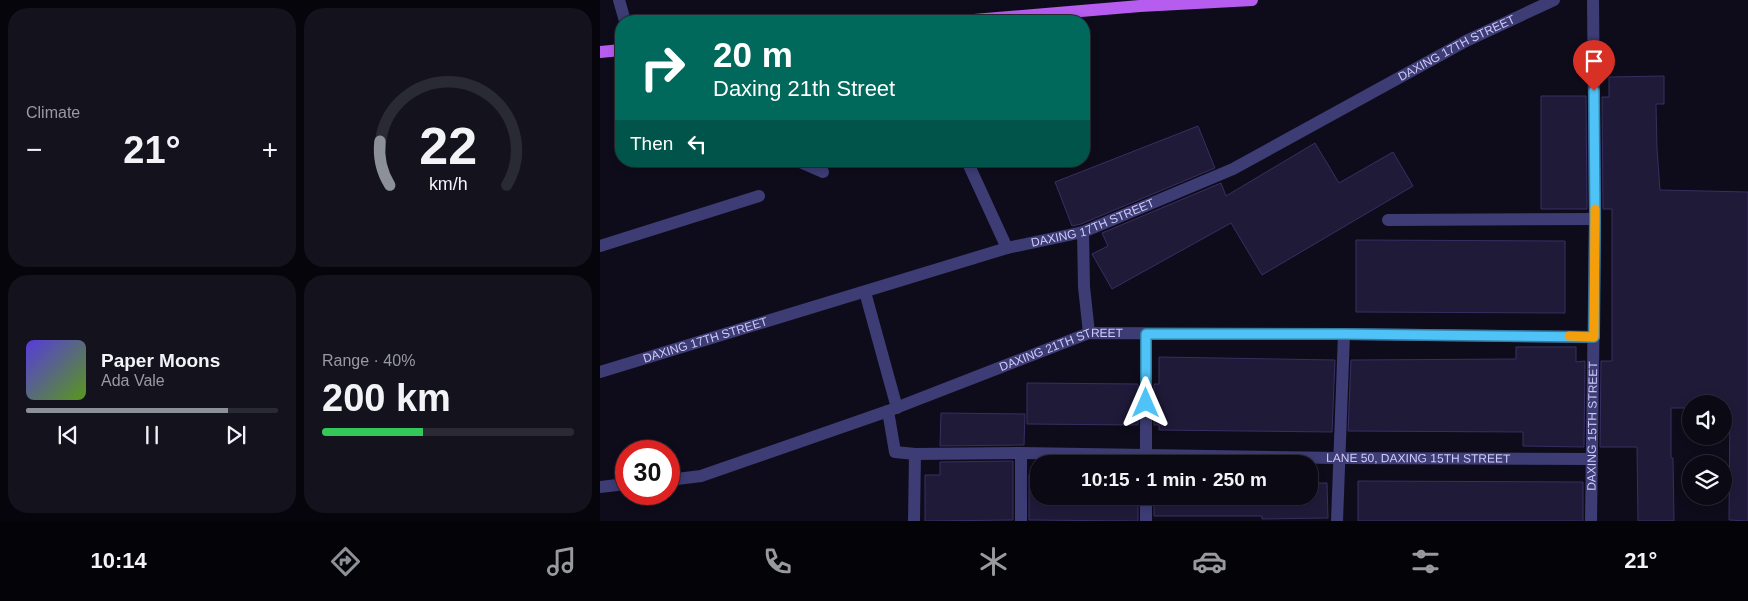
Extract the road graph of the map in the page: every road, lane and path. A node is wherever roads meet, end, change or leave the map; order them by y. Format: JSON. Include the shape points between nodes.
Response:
{"nodes":[{"id":1,"x":619,"y":0,"type":"edge"},
{"id":2,"x":1252,"y":0,"type":"edge"},
{"id":3,"x":1554,"y":0,"type":"edge"},
{"id":4,"x":1594,"y":0,"type":"edge"},
{"id":5,"x":1140,"y":3,"type":"edge"},
{"id":6,"x":623,"y":15,"type":"edge"},
{"id":7,"x":1021,"y":15,"type":"edge"},
{"id":8,"x":615,"y":51,"type":"edge"},
{"id":9,"x":600,"y":52,"type":"edge"},
{"id":10,"x":812,"y":167,"type":"edge"},
{"id":11,"x":970,"y":167,"type":"edge"},
{"id":12,"x":823,"y":172,"type":"dead end"},
{"id":13,"x":759,"y":196,"type":"dead end"},
{"id":14,"x":1595,"y":219,"type":"junction"},
{"id":15,"x":1388,"y":220,"type":"dead end"},
{"id":16,"x":1083,"y":232,"type":"junction"},
{"id":17,"x":600,"y":246,"type":"edge"},
{"id":18,"x":1007,"y":248,"type":"junction"},
{"id":19,"x":865,"y":292,"type":"junction"},
{"id":20,"x":1089,"y":333,"type":"junction"},
{"id":21,"x":1146,"y":334,"type":"junction"},
{"id":22,"x":1344,"y":334,"type":"junction"},
{"id":23,"x":1594,"y":337,"type":"junction"},
{"id":24,"x":600,"y":372,"type":"edge"},
{"id":25,"x":893,"y":410,"type":"junction"},
{"id":26,"x":1021,"y":453,"type":"junction"},
{"id":27,"x":915,"y":454,"type":"junction"},
{"id":28,"x":1063,"y":455,"type":"edge"},
{"id":29,"x":1146,"y":455,"type":"edge"},
{"id":30,"x":1318,"y":458,"type":"edge"},
{"id":31,"x":1339,"y":458,"type":"junction"},
{"id":32,"x":1592,"y":460,"type":"junction"},
{"id":33,"x":680,"y":479,"type":"edge"},
{"id":34,"x":615,"y":485,"type":"edge"},
{"id":35,"x":600,"y":487,"type":"edge"},
{"id":36,"x":1146,"y":505,"type":"edge"},
{"id":37,"x":914,"y":521,"type":"edge"},
{"id":38,"x":1021,"y":521,"type":"edge"},
{"id":39,"x":1146,"y":521,"type":"edge"},
{"id":40,"x":1337,"y":521,"type":"edge"},
{"id":41,"x":1591,"y":521,"type":"edge"}],
"edges":[{"from":1,"to":6,"type":"street"},
{"from":2,"to":5,"type":"main road"},
{"from":3,"to":16,"type":"street","name":"DAXING 17TH STREET","via":[[1466,41],[1233,169]]},
{"from":4,"to":14,"type":"street","name":"DAXING 15TH STREET"},
{"from":5,"to":7,"type":"main road"},
{"from":8,"to":9,"type":"main road"},
{"from":10,"to":12,"type":"street"},
{"from":11,"to":18,"type":"street"},
{"from":13,"to":17,"type":"street"},
{"from":14,"to":15,"type":"street"},
{"from":14,"to":23,"type":"street","name":"DAXING 15TH STREET"},
{"from":16,"to":18,"type":"street","name":"DAXING 17TH STREET"},
{"from":16,"to":20,"type":"street"},
{"from":18,"to":19,"type":"street","name":"DAXING 17TH STREET"},
{"from":19,"to":24,"type":"street","name":"DAXING 17TH STREET"},
{"from":19,"to":25,"type":"street"},
{"from":20,"to":21,"type":"street","name":"DAXING 21TH STREET"},
{"from":20,"to":25,"type":"street","name":"DAXING 21TH STREET"},
{"from":21,"to":22,"type":"street","name":"DAXING 21TH STREET"},
{"from":21,"to":29,"type":"street"},
{"from":22,"to":23,"type":"street","name":"DAXING 21TH STREET"},
{"from":22,"to":31,"type":"street"},
{"from":23,"to":32,"type":"street","name":"DAXING 15TH STREET"},
{"from":25,"to":27,"type":"street","name":"LANE 50, DAXING 15TH STREET","via":[[894,452]]},
{"from":25,"to":33,"type":"street","name":"DAXING 21TH STREET","via":[[701,476]]},
{"from":26,"to":27,"type":"street","name":"LANE 50, DAXING 15TH STREET"},
{"from":26,"to":28,"type":"street","name":"LANE 50, DAXING 15TH STREET"},
{"from":26,"to":38,"type":"street"},
{"from":27,"to":37,"type":"street"},
{"from":30,"to":31,"type":"street","name":"LANE 50, DAXING 15TH STREET"},
{"from":31,"to":32,"type":"street","name":"LANE 50, DAXING 15TH STREET"},
{"from":31,"to":40,"type":"street"},
{"from":32,"to":41,"type":"street","name":"DAXING 15TH STREET"},
{"from":34,"to":35,"type":"street"},
{"from":36,"to":39,"type":"street"}]}
